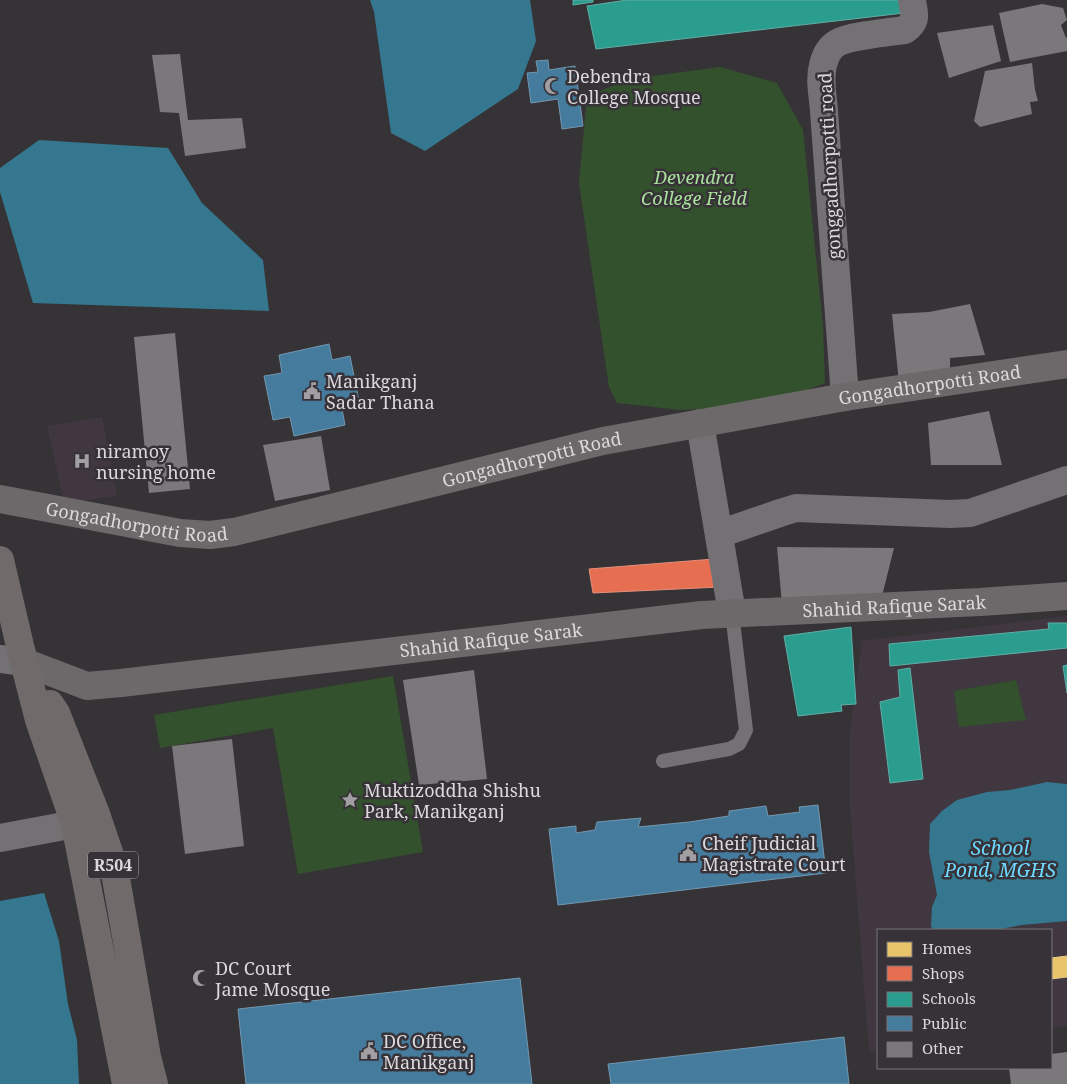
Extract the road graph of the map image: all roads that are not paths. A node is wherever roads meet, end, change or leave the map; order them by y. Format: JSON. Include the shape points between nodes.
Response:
{"nodes":[{"id":1,"x":912,"y":0,"type":"edge"},
{"id":2,"x":1067,"y":364,"type":"edge"},
{"id":3,"x":845,"y":397,"type":"junction"},
{"id":4,"x":701,"y":432,"type":"junction"},
{"id":5,"x":1067,"y":480,"type":"edge"},
{"id":6,"x":0,"y":499,"type":"edge"},
{"id":7,"x":718,"y":527,"type":"junction"},
{"id":8,"x":0,"y":560,"type":"edge"},
{"id":9,"x":1067,"y":596,"type":"edge"},
{"id":10,"x":732,"y":613,"type":"junction"},
{"id":11,"x":15,"y":656,"type":"edge"},
{"id":12,"x":663,"y":761,"type":"dead end"},
{"id":13,"x":75,"y":824,"type":"junction"},
{"id":14,"x":0,"y":838,"type":"edge"},
{"id":15,"x":126,"y":1084,"type":"edge"},
{"id":16,"x":154,"y":1084,"type":"edge"}],
"edges":[{"from":1,"to":3,"type":"street","name":"gonggadhorpotti road","via":[[914,19],[905,30],[838,43],[828,52],[822,66]]},
{"from":2,"to":3,"type":"street","name":"Gongadhorpotti Road"},
{"from":3,"to":4,"type":"street","name":"Gongadhorpotti Road"},
{"from":4,"to":6,"type":"street","name":"Gongadhorpotti Road","via":[[603,441],[234,532],[210,535],[180,533]]},
{"from":4,"to":7,"type":"street"},
{"from":5,"to":7,"type":"street","via":[[970,513],[796,508]]},
{"from":7,"to":10,"type":"street"},
{"from":8,"to":11,"type":"main road","number":"R504"},
{"from":9,"to":10,"type":"street","name":"Shahid Rafique Sarak"},
{"from":10,"to":11,"type":"street","name":"Shahid Rafique Sarak","via":[[87,686]]},
{"from":10,"to":12,"type":"lane","via":[[746,730],[739,744],[729,750]]},
{"from":11,"to":13,"type":"main road","number":"R504"},
{"from":11,"to":16,"type":"main road","number":"R504","via":[[56,713],[114,866]]},
{"from":13,"to":14,"type":"street"},
{"from":13,"to":15,"type":"main road","number":"R504"}]}
